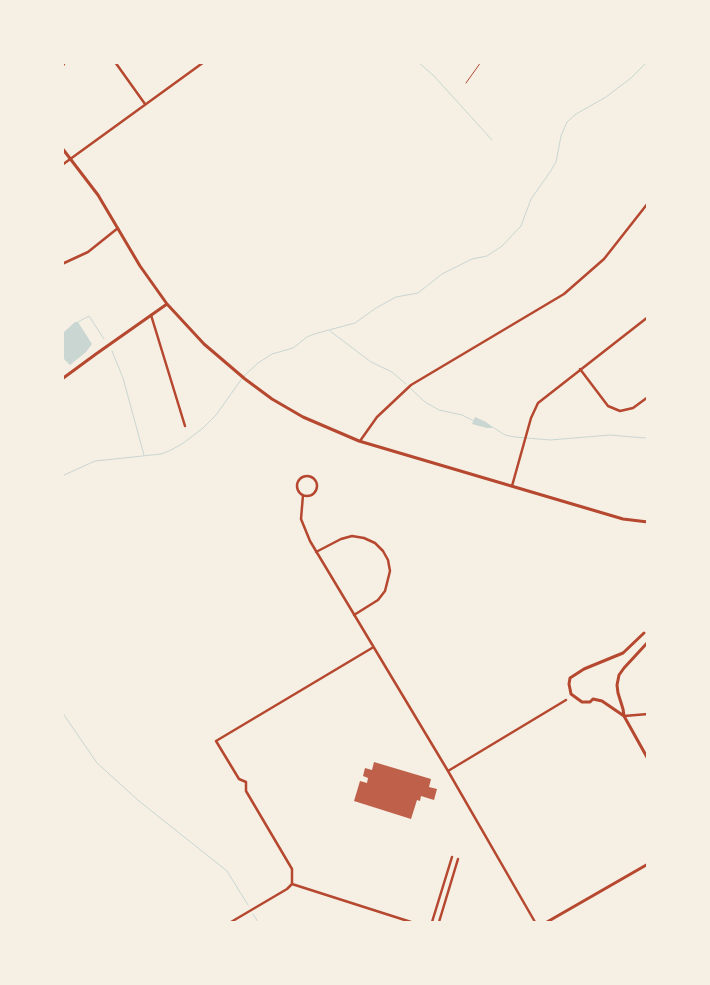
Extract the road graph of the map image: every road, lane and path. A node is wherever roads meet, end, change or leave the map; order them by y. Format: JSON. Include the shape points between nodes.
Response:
{"nodes":[{"id":1,"x":65,"y":62,"type":"edge"},
{"id":2,"x":115,"y":62,"type":"edge"},
{"id":3,"x":204,"y":62,"type":"edge"},
{"id":4,"x":481,"y":62,"type":"edge"},
{"id":5,"x":62,"y":67,"type":"edge"},
{"id":6,"x":466,"y":83,"type":"dead end"},
{"id":7,"x":145,"y":104,"type":"junction"},
{"id":8,"x":62,"y":148,"type":"edge"},
{"id":9,"x":70,"y":158,"type":"junction"},
{"id":10,"x":62,"y":165,"type":"edge"},
{"id":11,"x":648,"y":203,"type":"edge"},
{"id":12,"x":118,"y":228,"type":"junction"},
{"id":13,"x":62,"y":264,"type":"edge"},
{"id":14,"x":167,"y":304,"type":"junction"},
{"id":15,"x":151,"y":315,"type":"junction"},
{"id":16,"x":648,"y":317,"type":"edge"},
{"id":17,"x":580,"y":369,"type":"junction"},
{"id":18,"x":62,"y":379,"type":"edge"},
{"id":19,"x":648,"y":397,"type":"edge"},
{"id":20,"x":185,"y":426,"type":"dead end"},
{"id":21,"x":359,"y":441,"type":"junction"},
{"id":22,"x":511,"y":486,"type":"junction"},
{"id":23,"x":303,"y":496,"type":"junction"},
{"id":24,"x":648,"y":522,"type":"edge"},
{"id":25,"x":316,"y":552,"type":"junction"},
{"id":26,"x":354,"y":615,"type":"junction"},
{"id":27,"x":644,"y":633,"type":"dead end"},
{"id":28,"x":648,"y":642,"type":"edge"},
{"id":29,"x":373,"y":648,"type":"junction"},
{"id":30,"x":566,"y":700,"type":"dead end"},
{"id":31,"x":648,"y":714,"type":"edge"},
{"id":32,"x":624,"y":716,"type":"junction"},
{"id":33,"x":648,"y":759,"type":"edge"},
{"id":34,"x":448,"y":771,"type":"junction"},
{"id":35,"x":452,"y":857,"type":"dead end"},
{"id":36,"x":458,"y":859,"type":"dead end"},
{"id":37,"x":648,"y":864,"type":"edge"},
{"id":38,"x":292,"y":884,"type":"junction"},
{"id":39,"x":231,"y":922,"type":"edge"},
{"id":40,"x":411,"y":922,"type":"edge"},
{"id":41,"x":432,"y":922,"type":"edge"},
{"id":42,"x":439,"y":922,"type":"edge"},
{"id":43,"x":535,"y":922,"type":"edge"},
{"id":44,"x":547,"y":922,"type":"edge"}],
"edges":[{"from":1,"to":5,"type":"street"},
{"from":2,"to":7,"type":"street"},
{"from":3,"to":7,"type":"street"},
{"from":4,"to":6,"type":"lane"},
{"from":7,"to":9,"type":"street"},
{"from":8,"to":9,"type":"street"},
{"from":9,"to":10,"type":"street"},
{"from":9,"to":12,"type":"street"},
{"from":11,"to":21,"type":"street","via":[[604,259],[564,294],[411,385],[376,418]]},
{"from":12,"to":13,"type":"street","via":[[88,252]]},
{"from":12,"to":14,"type":"street"},
{"from":14,"to":15,"type":"street"},
{"from":14,"to":21,"type":"street","via":[[204,344],[272,399],[303,417]]},
{"from":15,"to":18,"type":"street"},
{"from":15,"to":20,"type":"street"},
{"from":16,"to":17,"type":"street"},
{"from":17,"to":19,"type":"street","via":[[608,406],[614,409],[634,408]]},
{"from":17,"to":22,"type":"street","via":[[538,404]]},
{"from":21,"to":22,"type":"street"},
{"from":22,"to":24,"type":"street","via":[[623,519]]},
{"from":23,"to":23,"type":"street","via":[[315,493],[316,481],[310,477],[303,477],[298,482],[298,492]]},
{"from":23,"to":25,"type":"street","via":[[301,519]]},
{"from":25,"to":26,"type":"street"},
{"from":25,"to":26,"type":"street","via":[[352,536],[364,538],[383,551],[390,571],[385,591],[378,600]]},
{"from":26,"to":29,"type":"street"},
{"from":27,"to":32,"type":"street","via":[[623,653],[570,678],[571,694],[582,702],[602,701]]},
{"from":28,"to":32,"type":"street","via":[[619,675],[617,685]]},
{"from":29,"to":34,"type":"street"},
{"from":29,"to":38,"type":"street","via":[[216,741],[239,779],[246,782],[246,791],[292,869]]},
{"from":30,"to":34,"type":"street"},
{"from":31,"to":32,"type":"street"},
{"from":32,"to":33,"type":"street"},
{"from":34,"to":43,"type":"street"},
{"from":35,"to":41,"type":"street"},
{"from":36,"to":42,"type":"street"},
{"from":37,"to":44,"type":"street"},
{"from":38,"to":39,"type":"street"},
{"from":38,"to":40,"type":"street"}]}
